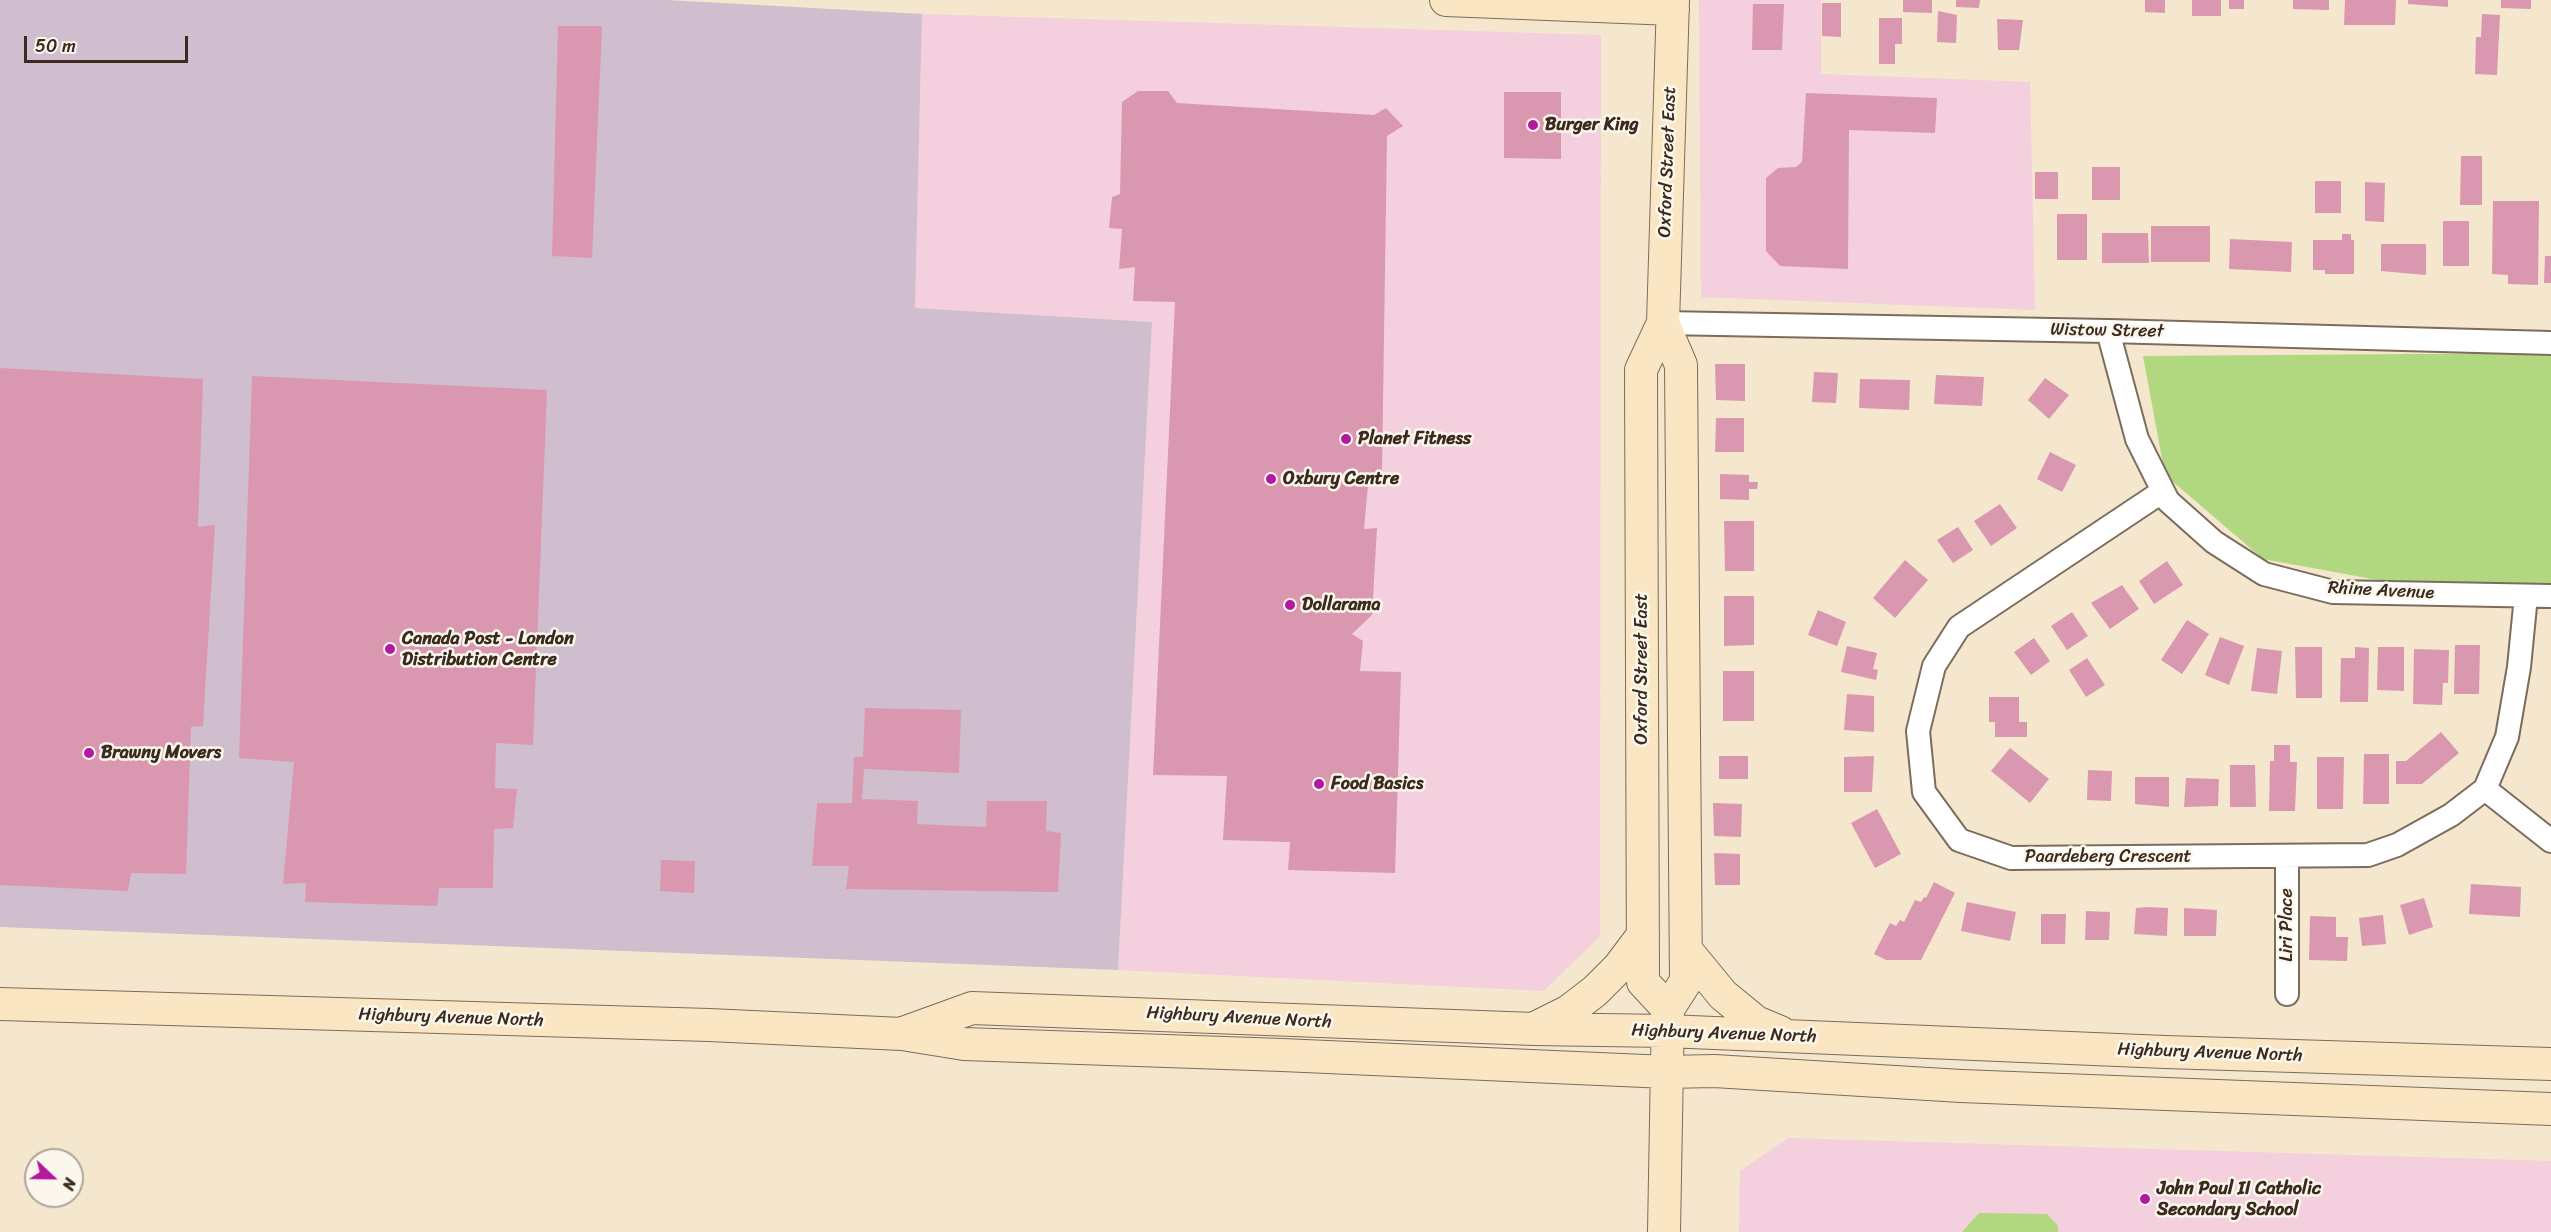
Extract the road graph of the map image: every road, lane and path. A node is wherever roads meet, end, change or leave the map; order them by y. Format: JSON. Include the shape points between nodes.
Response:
{"nodes":[{"id":1,"x":1446,"y":0,"type":"edge"},
{"id":2,"x":1673,"y":4,"type":"edge"},
{"id":3,"x":1663,"y":323,"type":"junction"},
{"id":4,"x":2108,"y":331,"type":"junction"},
{"id":5,"x":2551,"y":343,"type":"edge"},
{"id":6,"x":2163,"y":491,"type":"junction"},
{"id":7,"x":2526,"y":596,"type":"junction"},
{"id":8,"x":2551,"y":597,"type":"edge"},
{"id":9,"x":2485,"y":789,"type":"junction"},
{"id":10,"x":2551,"y":841,"type":"edge"},
{"id":11,"x":2288,"y":856,"type":"junction"},
{"id":12,"x":1643,"y":935,"type":"junction"},
{"id":13,"x":1686,"y":950,"type":"junction"},
{"id":14,"x":2287,"y":994,"type":"dead end"},
{"id":15,"x":0,"y":1004,"type":"edge"},
{"id":16,"x":1667,"y":1020,"type":"junction"},
{"id":17,"x":1534,"y":1029,"type":"junction"},
{"id":18,"x":902,"y":1034,"type":"junction"},
{"id":19,"x":1787,"y":1035,"type":"junction"},
{"id":20,"x":2551,"y":1064,"type":"edge"},
{"id":21,"x":1666,"y":1072,"type":"junction"},
{"id":22,"x":2551,"y":1109,"type":"edge"},
{"id":23,"x":1664,"y":1232,"type":"edge"}],
"edges":[{"from":1,"to":2,"type":"main road"},
{"from":2,"to":3,"type":"main road","name":"Oxford Street East"},
{"from":3,"to":4,"type":"street","name":"Wistow Street"},
{"from":3,"to":12,"type":"main road","name":"Oxford Street East","via":[[1641,370]]},
{"from":3,"to":13,"type":"main road","name":"Oxford Street East","via":[[1681,365]]},
{"from":4,"to":5,"type":"street","name":"Wistow Street"},
{"from":4,"to":6,"type":"street","name":"Rhine Avenue","via":[[2137,439]]},
{"from":6,"to":7,"type":"street","name":"Rhine Avenue","via":[[2168,501],[2214,542],[2264,574],[2332,592]]},
{"from":6,"to":11,"type":"street","name":"Paardeberg Crescent","via":[[1959,627],[1934,666],[1918,731],[1924,792],[1959,840],[2011,858]]},
{"from":7,"to":8,"type":"street","name":"Rhine Avenue"},
{"from":7,"to":9,"type":"street","name":"Paardeberg Crescent","via":[[2507,737]]},
{"from":9,"to":10,"type":"street"},
{"from":9,"to":11,"type":"street","name":"Paardeberg Crescent","via":[[2451,815],[2397,845],[2368,855]]},
{"from":11,"to":14,"type":"street","name":"Liri Place"},
{"from":12,"to":16,"type":"main road","name":"Oxford Street East","via":[[1643,982]]},
{"from":12,"to":17,"type":"main road","via":[[1595,991],[1569,1011]]},
{"from":13,"to":16,"type":"main road","name":"Oxford Street East","via":[[1686,981]]},
{"from":13,"to":19,"type":"main road","via":[[1707,979],[1740,1010],[1756,1022]]},
{"from":15,"to":18,"type":"main road","name":"Highbury Avenue North"},
{"from":16,"to":17,"type":"main road","name":"Highbury Avenue North"},
{"from":16,"to":19,"type":"main road","name":"Highbury Avenue North"},
{"from":16,"to":21,"type":"main road"},
{"from":17,"to":18,"type":"main road","name":"Highbury Avenue North","via":[[972,1008]]},
{"from":18,"to":21,"type":"main road","name":"Highbury Avenue North","via":[[975,1045]]},
{"from":19,"to":20,"type":"main road","name":"Highbury Avenue North"},
{"from":21,"to":22,"type":"main road","name":"Highbury Avenue North","via":[[1714,1071],[1961,1086]]},
{"from":21,"to":23,"type":"main road"}]}
